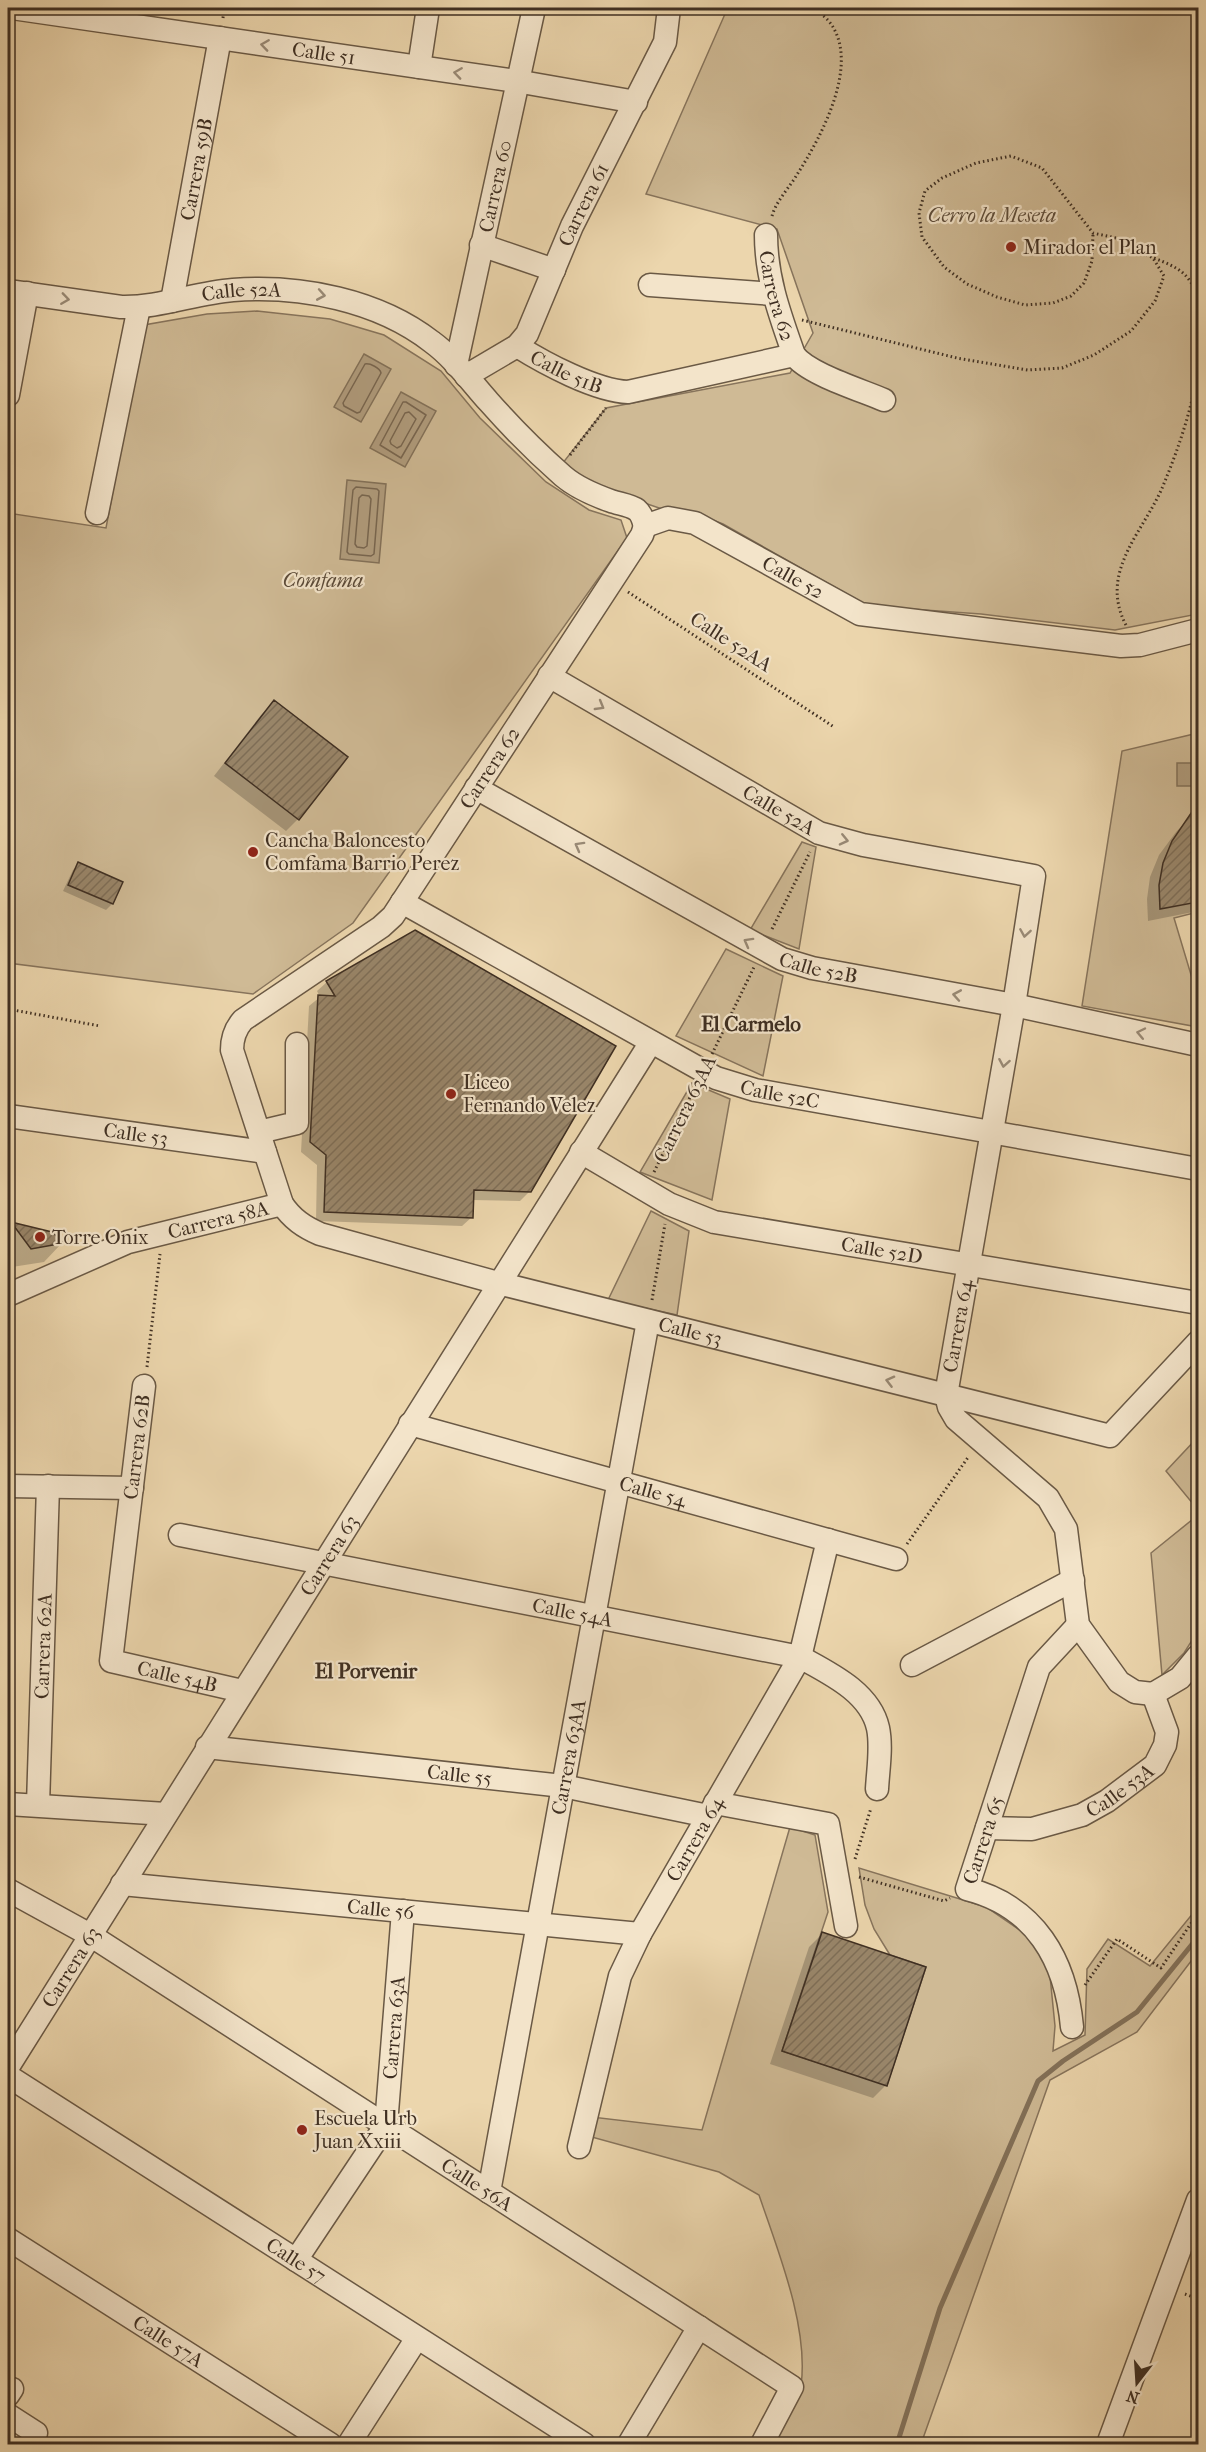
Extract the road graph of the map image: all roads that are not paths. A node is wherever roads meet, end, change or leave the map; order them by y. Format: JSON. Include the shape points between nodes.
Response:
{"nodes":[{"id":1,"x":12,"y":8,"type":"edge"},
{"id":2,"x":428,"y":8,"type":"edge"},
{"id":3,"x":534,"y":8,"type":"edge"},
{"id":4,"x":669,"y":8,"type":"edge"},
{"id":5,"x":220,"y":38,"type":"junction"},
{"id":6,"x":419,"y":67,"type":"junction"},
{"id":7,"x":516,"y":81,"type":"junction"},
{"id":8,"x":636,"y":102,"type":"junction"},
{"id":9,"x":766,"y":235,"type":"road end"},
{"id":10,"x":481,"y":246,"type":"junction"},
{"id":11,"x":554,"y":270,"type":"junction"},
{"id":12,"x":650,"y":285,"type":"dead end"},
{"id":13,"x":17,"y":292,"type":"edge"},
{"id":14,"x":171,"y":301,"type":"junction"},
{"id":15,"x":776,"y":304,"type":"junction"},
{"id":16,"x":139,"y":307,"type":"junction"},
{"id":17,"x":517,"y":346,"type":"junction"},
{"id":18,"x":794,"y":356,"type":"junction"},
{"id":19,"x":461,"y":371,"type":"junction"},
{"id":20,"x":619,"y":392,"type":"joint"},
{"id":21,"x":8,"y":395,"type":"edge"},
{"id":22,"x":884,"y":400,"type":"dead end"},
{"id":23,"x":97,"y":513,"type":"dead end"},
{"id":24,"x":645,"y":526,"type":"junction"},
{"id":25,"x":1198,"y":630,"type":"edge"},
{"id":26,"x":1198,"y":642,"type":"edge"},
{"id":27,"x":1140,"y":645,"type":"junction"},
{"id":28,"x":549,"y":676,"type":"junction"},
{"id":29,"x":476,"y":788,"type":"junction"},
{"id":30,"x":1034,"y":876,"type":"joint"},
{"id":31,"x":402,"y":902,"type":"junction"},
{"id":32,"x":1014,"y":1005,"type":"junction"},
{"id":33,"x":243,"y":1020,"type":"joint"},
{"id":34,"x":651,"y":1042,"type":"junction"},
{"id":35,"x":297,"y":1044,"type":"dead end"},
{"id":36,"x":1198,"y":1045,"type":"edge"},
{"id":37,"x":8,"y":1116,"type":"edge"},
{"id":38,"x":992,"y":1132,"type":"junction"},
{"id":39,"x":262,"y":1142,"type":"junction"},
{"id":40,"x":581,"y":1152,"type":"junction"},
{"id":41,"x":1198,"y":1169,"type":"edge"},
{"id":42,"x":282,"y":1204,"type":"junction"},
{"id":43,"x":969,"y":1265,"type":"junction"},
{"id":44,"x":498,"y":1283,"type":"junction"},
{"id":45,"x":8,"y":1295,"type":"edge"},
{"id":46,"x":1198,"y":1303,"type":"edge"},
{"id":47,"x":648,"y":1321,"type":"junction"},
{"id":48,"x":1198,"y":1342,"type":"edge"},
{"id":49,"x":144,"y":1386,"type":"road end"},
{"id":50,"x":946,"y":1395,"type":"junction"},
{"id":51,"x":410,"y":1424,"type":"junction"},
{"id":52,"x":619,"y":1482,"type":"junction"},
{"id":53,"x":8,"y":1486,"type":"edge"},
{"id":54,"x":48,"y":1486,"type":"junction"},
{"id":55,"x":132,"y":1488,"type":"junction"},
{"id":56,"x":180,"y":1535,"type":"dead end"},
{"id":57,"x":828,"y":1540,"type":"junction"},
{"id":58,"x":896,"y":1559,"type":"road end"},
{"id":59,"x":322,"y":1563,"type":"junction"},
{"id":60,"x":1073,"y":1580,"type":"junction"},
{"id":61,"x":594,"y":1616,"type":"junction"},
{"id":62,"x":1078,"y":1625,"type":"junction"},
{"id":63,"x":1198,"y":1656,"type":"edge"},
{"id":64,"x":800,"y":1657,"type":"junction"},
{"id":65,"x":111,"y":1661,"type":"joint"},
{"id":66,"x":912,"y":1665,"type":"dead end"},
{"id":67,"x":242,"y":1692,"type":"junction"},
{"id":68,"x":1153,"y":1694,"type":"junction"},
{"id":69,"x":207,"y":1747,"type":"junction"},
{"id":70,"x":563,"y":1786,"type":"junction"},
{"id":71,"x":877,"y":1789,"type":"road end"},
{"id":72,"x":8,"y":1804,"type":"edge"},
{"id":73,"x":38,"y":1805,"type":"junction"},
{"id":74,"x":711,"y":1810,"type":"junction"},
{"id":75,"x":166,"y":1814,"type":"junction"},
{"id":76,"x":987,"y":1828,"type":"junction"},
{"id":77,"x":122,"y":1884,"type":"junction"},
{"id":78,"x":8,"y":1890,"type":"edge"},
{"id":79,"x":403,"y":1911,"type":"junction"},
{"id":80,"x":538,"y":1924,"type":"junction"},
{"id":81,"x":846,"y":1926,"type":"dead end"},
{"id":82,"x":640,"y":1934,"type":"junction"},
{"id":83,"x":90,"y":1935,"type":"junction"},
{"id":84,"x":1071,"y":2017,"type":"road end"},
{"id":85,"x":8,"y":2067,"type":"edge"},
{"id":86,"x":8,"y":2076,"type":"edge"},
{"id":87,"x":386,"y":2126,"type":"junction"},
{"id":88,"x":579,"y":2147,"type":"dead end"},
{"id":89,"x":489,"y":2192,"type":"junction"},
{"id":90,"x":1198,"y":2200,"type":"edge"},
{"id":91,"x":8,"y":2239,"type":"edge"},
{"id":92,"x":296,"y":2260,"type":"junction"},
{"id":93,"x":699,"y":2327,"type":"junction"},
{"id":94,"x":417,"y":2338,"type":"junction"},
{"id":95,"x":8,"y":2415,"type":"edge"},
{"id":96,"x":36,"y":2433,"type":"dead end"},
{"id":97,"x":330,"y":2445,"type":"edge"},
{"id":98,"x":350,"y":2445,"type":"edge"},
{"id":99,"x":584,"y":2445,"type":"edge"},
{"id":100,"x":628,"y":2445,"type":"edge"},
{"id":101,"x":762,"y":2445,"type":"edge"},
{"id":102,"x":1108,"y":2445,"type":"edge"}],
"edges":[{"from":1,"to":5,"type":"street","name":"Calle 51"},
{"from":2,"to":6,"type":"street"},
{"from":3,"to":7,"type":"street","name":"Carrera 60"},
{"from":4,"to":8,"type":"street","name":"Carrera 61","via":[[665,42]]},
{"from":6,"to":5,"type":"street","name":"Calle 51","one_way":true},
{"from":5,"to":14,"type":"street","name":"Carrera 59B"},
{"from":7,"to":6,"type":"street","name":"Calle 51","one_way":true},
{"from":7,"to":8,"type":"street","name":"Calle 51"},
{"from":7,"to":10,"type":"street","name":"Carrera 60"},
{"from":8,"to":11,"type":"street","name":"Carrera 61","via":[[605,158]]},
{"from":9,"to":15,"type":"street","name":"Carrera 62","via":[[766,261]]},
{"from":10,"to":11,"type":"street"},
{"from":10,"to":19,"type":"street","name":"Carrera 60"},
{"from":11,"to":17,"type":"street","name":"Carrera 61","via":[[535,321]]},
{"from":12,"to":15,"type":"street"},
{"from":13,"to":16,"type":"street","name":"Calle 52A","one_way":true},
{"from":13,"to":21,"type":"street"},
{"from":14,"to":16,"type":"street","name":"Calle 52A"},
{"from":14,"to":19,"type":"street","name":"Calle 52A","one_way":true,"via":[[242,290],[304,292],[339,298],[408,325],[434,343]]},
{"from":15,"to":18,"type":"street","name":"Carrera 62"},
{"from":16,"to":23,"type":"street"},
{"from":17,"to":19,"type":"street","name":"Carrera 61"},
{"from":17,"to":20,"type":"street","name":"Calle 51B","via":[[549,365]]},
{"from":18,"to":20,"type":"street","name":"Carrera 62"},
{"from":18,"to":22,"type":"street","name":"Carrera 62","via":[[812,370]]},
{"from":19,"to":24,"type":"street","via":[[558,470],[579,487],[637,510]]},
{"from":24,"to":27,"type":"street","name":"Calle 52","via":[[668,518],[695,523],[860,614],[1093,644]]},
{"from":24,"to":28,"type":"street","name":"Carrera 62"},
{"from":25,"to":27,"type":"street","name":"Calle 52"},
{"from":26,"to":27,"type":"street"},
{"from":28,"to":29,"type":"street","name":"Carrera 62"},
{"from":28,"to":30,"type":"street","name":"Calle 52A","one_way":true,"via":[[819,833],[863,845]]},
{"from":29,"to":31,"type":"street","name":"Carrera 62"},
{"from":32,"to":29,"type":"street","name":"Calle 52B","one_way":true,"via":[[812,968],[762,950]]},
{"from":30,"to":32,"type":"street","name":"Carrera 64","one_way":true},
{"from":31,"to":33,"type":"street","name":"Carrera 62","via":[[381,927]]},
{"from":31,"to":34,"type":"street","name":"Calle 52C"},
{"from":36,"to":32,"type":"street","name":"Calle 52B","one_way":true},
{"from":32,"to":38,"type":"street","name":"Carrera 64","one_way":true},
{"from":33,"to":39,"type":"street","name":"Carrera 58A","via":[[234,1034],[232,1050]]},
{"from":34,"to":38,"type":"street","name":"Calle 52C","via":[[716,1078],[755,1090]]},
{"from":34,"to":40,"type":"street","name":"Carrera 63"},
{"from":35,"to":39,"type":"street","via":[[297,1123]]},
{"from":37,"to":39,"type":"street","name":"Calle 53"},
{"from":38,"to":41,"type":"street","name":"Calle 52C"},
{"from":38,"to":43,"type":"street","name":"Carrera 64"},
{"from":39,"to":42,"type":"street","name":"Carrera 58A"},
{"from":40,"to":43,"type":"street","name":"Calle 52D","via":[[669,1204],[714,1222]]},
{"from":40,"to":44,"type":"street","name":"Carrera 63"},
{"from":42,"to":44,"type":"street","name":"Calle 53","via":[[290,1216],[320,1234]]},
{"from":42,"to":45,"type":"street","name":"Carrera 58A","via":[[106,1250]]},
{"from":43,"to":46,"type":"street","name":"Calle 52D"},
{"from":43,"to":50,"type":"street","name":"Carrera 64"},
{"from":44,"to":47,"type":"street","name":"Calle 53"},
{"from":44,"to":51,"type":"street","name":"Carrera 63"},
{"from":50,"to":47,"type":"street","name":"Calle 53","one_way":true},
{"from":47,"to":52,"type":"street","name":"Carrera 63AA"},
{"from":48,"to":50,"type":"street","name":"Calle 53","via":[[1110,1436]]},
{"from":49,"to":55,"type":"street","name":"Carrera 62B"},
{"from":50,"to":60,"type":"street","name":"Carrera 64","via":[[956,1419],[1048,1498],[1066,1529]]},
{"from":51,"to":52,"type":"street","name":"Calle 54"},
{"from":51,"to":59,"type":"street","name":"Carrera 63"},
{"from":52,"to":57,"type":"street","name":"Calle 54"},
{"from":52,"to":61,"type":"street","name":"Carrera 63AA"},
{"from":53,"to":54,"type":"street"},
{"from":54,"to":55,"type":"street"},
{"from":54,"to":73,"type":"street","name":"Carrera 62A"},
{"from":55,"to":65,"type":"street","name":"Carrera 62B"},
{"from":56,"to":59,"type":"street","name":"Calle 54A"},
{"from":57,"to":58,"type":"street","name":"Calle 54"},
{"from":57,"to":64,"type":"street","name":"Carrera 64"},
{"from":59,"to":61,"type":"street","name":"Calle 54A"},
{"from":59,"to":67,"type":"street","name":"Carrera 63"},
{"from":60,"to":62,"type":"street","name":"Carrera 64"},
{"from":60,"to":66,"type":"street"},
{"from":61,"to":64,"type":"street","name":"Calle 54A"},
{"from":61,"to":70,"type":"street","name":"Carrera 63AA"},
{"from":62,"to":68,"type":"street","name":"Carrera 64","via":[[1119,1682],[1135,1692]]},
{"from":62,"to":76,"type":"street","name":"Carrera 65","via":[[1039,1667]]},
{"from":63,"to":68,"type":"street","via":[[1180,1678]]},
{"from":64,"to":71,"type":"street","name":"Calle 54A","via":[[838,1678],[869,1708],[878,1728]]},
{"from":64,"to":74,"type":"street","name":"Carrera 64"},
{"from":65,"to":67,"type":"street","name":"Calle 54B"},
{"from":67,"to":69,"type":"street","name":"Carrera 63"},
{"from":68,"to":76,"type":"street","name":"Calle 53A","via":[[1167,1732],[1155,1765],[1082,1815],[1032,1829]]},
{"from":69,"to":70,"type":"street","name":"Calle 55"},
{"from":69,"to":75,"type":"street","name":"Carrera 63"},
{"from":70,"to":74,"type":"street","name":"Calle 55"},
{"from":70,"to":80,"type":"street","name":"Carrera 63AA"},
{"from":72,"to":73,"type":"street"},
{"from":73,"to":75,"type":"street"},
{"from":74,"to":81,"type":"street","name":"Calle 55","via":[[828,1824]]},
{"from":74,"to":82,"type":"street","name":"Carrera 64"},
{"from":75,"to":77,"type":"street","name":"Carrera 63"},
{"from":76,"to":84,"type":"street","name":"Carrera 65","via":[[968,1889],[1014,1908],[1041,1936],[1060,1970]]},
{"from":77,"to":79,"type":"street","name":"Calle 56"},
{"from":77,"to":83,"type":"street","name":"Carrera 63"},
{"from":78,"to":83,"type":"street","name":"Calle 56A"},
{"from":79,"to":80,"type":"street","name":"Calle 56"},
{"from":79,"to":87,"type":"street","name":"Carrera 63A"},
{"from":80,"to":82,"type":"street","name":"Calle 56"},
{"from":80,"to":89,"type":"street","name":"Carrera 63AA"},
{"from":82,"to":88,"type":"street","name":"Carrera 64","via":[[620,1976]]},
{"from":83,"to":85,"type":"street","name":"Carrera 63"},
{"from":83,"to":87,"type":"street","name":"Calle 56A"},
{"from":86,"to":92,"type":"street","name":"Calle 57"},
{"from":87,"to":89,"type":"street","name":"Calle 56A"},
{"from":87,"to":92,"type":"street","name":"Carrera 63A"},
{"from":89,"to":93,"type":"street","name":"Calle 56A"},
{"from":90,"to":102,"type":"street"},
{"from":91,"to":97,"type":"street","name":"Calle 57A"},
{"from":92,"to":94,"type":"street","name":"Calle 57"},
{"from":93,"to":100,"type":"street"},
{"from":93,"to":101,"type":"street","name":"Calle 56A","via":[[792,2387]]},
{"from":94,"to":98,"type":"street"},
{"from":94,"to":99,"type":"street","name":"Calle 57"},
{"from":95,"to":96,"type":"street"}]}
